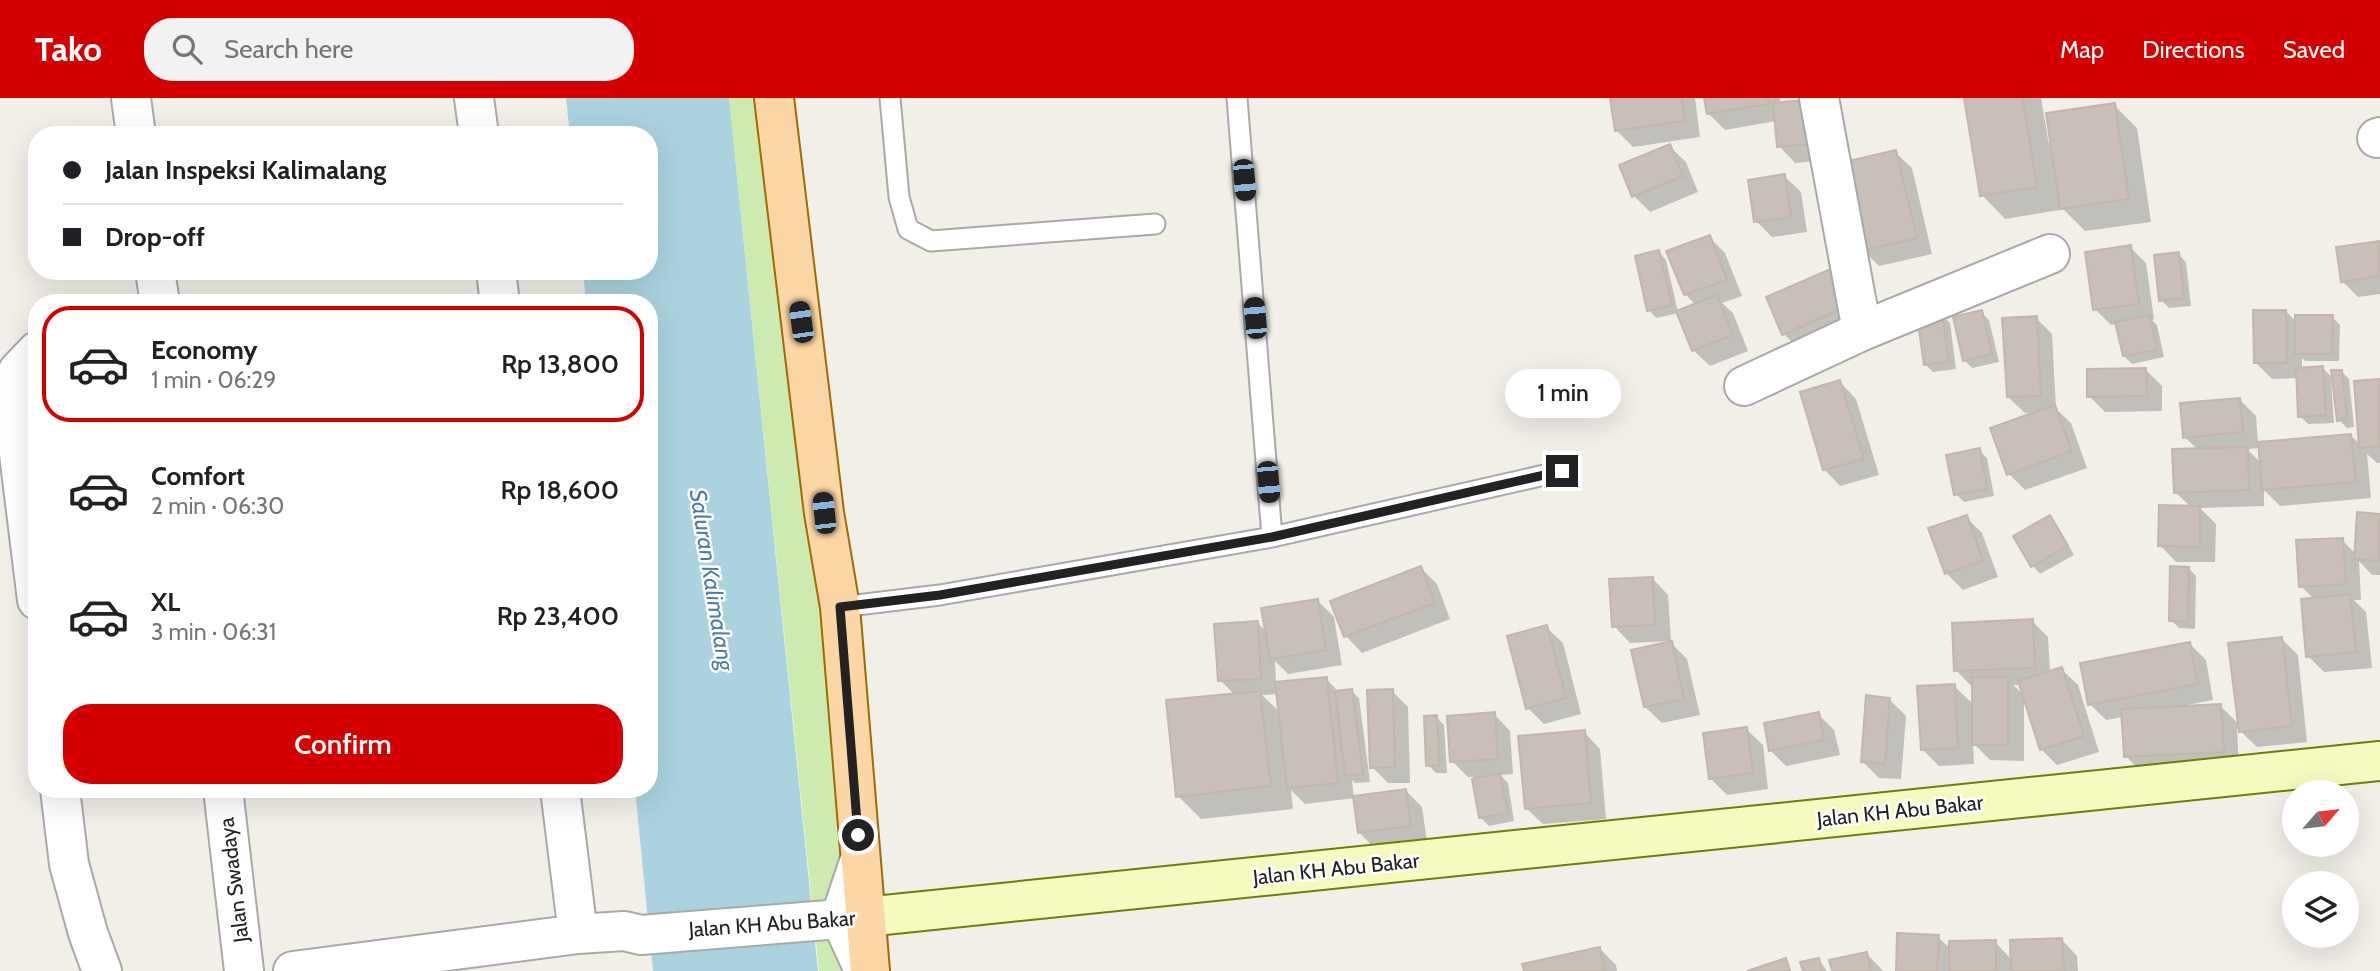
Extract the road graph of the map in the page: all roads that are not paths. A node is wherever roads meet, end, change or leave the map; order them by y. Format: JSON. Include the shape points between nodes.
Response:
{"nodes":[{"id":1,"x":131,"y":98,"type":"edge"},
{"id":2,"x":474,"y":98,"type":"edge"},
{"id":3,"x":774,"y":98,"type":"edge"},
{"id":4,"x":890,"y":98,"type":"edge"},
{"id":5,"x":1237,"y":98,"type":"edge"},
{"id":6,"x":1819,"y":98,"type":"edge"},
{"id":7,"x":135,"y":126,"type":"edge"},
{"id":8,"x":478,"y":126,"type":"edge"},
{"id":9,"x":1155,"y":224,"type":"dead end"},
{"id":10,"x":2050,"y":254,"type":"dead end"},
{"id":11,"x":1862,"y":331,"type":"junction"},
{"id":12,"x":28,"y":360,"type":"edge"},
{"id":13,"x":1744,"y":386,"type":"dead end"},
{"id":14,"x":5,"y":390,"type":"edge"},
{"id":15,"x":1562,"y":471,"type":"dead end"},
{"id":16,"x":1272,"y":537,"type":"junction"},
{"id":17,"x":28,"y":541,"type":"edge"},
{"id":18,"x":840,"y":607,"type":"junction"},
{"id":19,"x":2380,"y":761,"type":"edge"},
{"id":20,"x":61,"y":798,"type":"edge"},
{"id":21,"x":224,"y":798,"type":"edge"},
{"id":22,"x":561,"y":798,"type":"edge"},
{"id":23,"x":847,"y":918,"type":"junction"},
{"id":24,"x":578,"y":934,"type":"junction"},
{"id":25,"x":102,"y":971,"type":"edge"},
{"id":26,"x":244,"y":971,"type":"edge"},
{"id":27,"x":293,"y":971,"type":"edge"},
{"id":28,"x":854,"y":971,"type":"edge"},
{"id":29,"x":870,"y":971,"type":"edge"}],
"edges":[{"from":1,"to":7,"type":"street"},
{"from":2,"to":8,"type":"street"},
{"from":3,"to":18,"type":"main road","via":[[824,513]]},
{"from":4,"to":9,"type":"lane","via":[[899,197],[908,229],[931,241]]},
{"from":5,"to":16,"type":"lane"},
{"from":6,"to":11,"type":"street"},
{"from":10,"to":11,"type":"street"},
{"from":11,"to":13,"type":"street"},
{"from":12,"to":14,"type":"street"},
{"from":14,"to":17,"type":"street"},
{"from":15,"to":16,"type":"lane"},
{"from":16,"to":18,"type":"lane","via":[[940,595]]},
{"from":18,"to":23,"type":"main road","via":[[858,835]]},
{"from":19,"to":23,"type":"street","name":"Jalan KH Abu Bakar"},
{"from":20,"to":25,"type":"street","via":[[69,864]]},
{"from":21,"to":26,"type":"street","name":"Jalan Swadaya"},
{"from":22,"to":24,"type":"street"},
{"from":23,"to":24,"type":"street","name":"Jalan KH Abu Bakar","via":[[642,935],[624,931]]},
{"from":23,"to":28,"type":"lane"},
{"from":23,"to":29,"type":"main road"},
{"from":24,"to":27,"type":"street","name":"Jalan KH Abu Bakar"}]}
